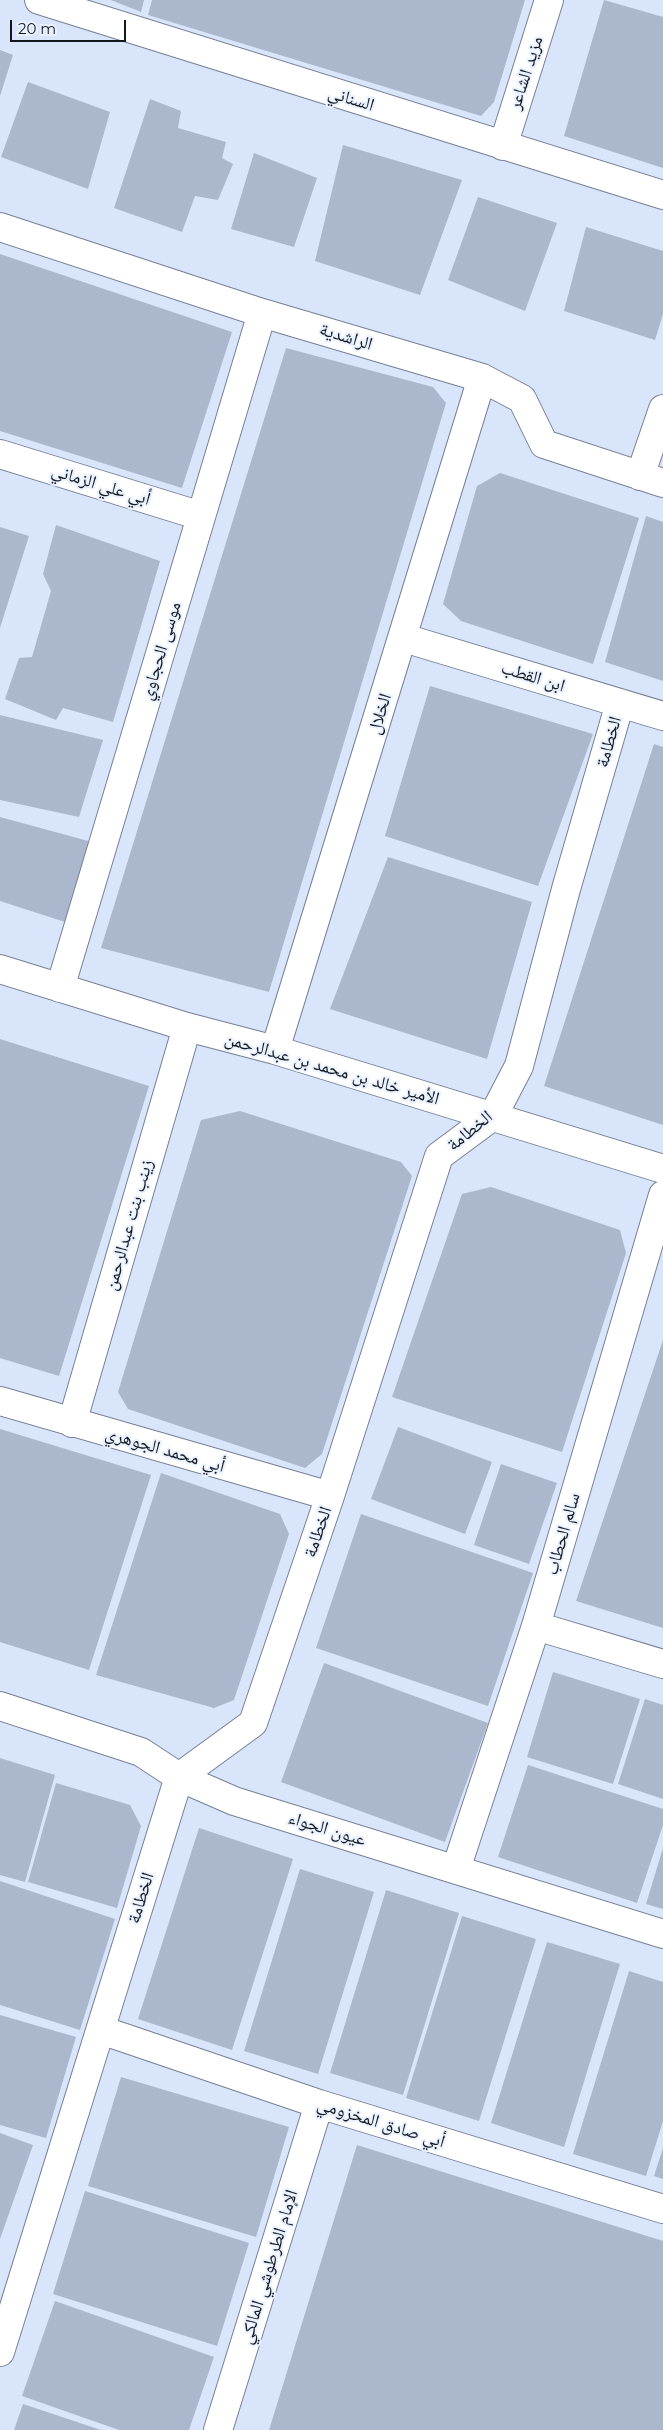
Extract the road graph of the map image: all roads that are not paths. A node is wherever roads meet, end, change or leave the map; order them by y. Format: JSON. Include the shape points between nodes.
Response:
{"nodes":[{"id":1,"x":39,"y":0,"type":"edge"},
{"id":2,"x":549,"y":0,"type":"edge"},
{"id":3,"x":503,"y":146,"type":"junction"},
{"id":4,"x":663,"y":195,"type":"edge"},
{"id":5,"x":0,"y":227,"type":"edge"},
{"id":6,"x":262,"y":312,"type":"junction"},
{"id":7,"x":482,"y":378,"type":"junction"},
{"id":8,"x":663,"y":409,"type":"edge"},
{"id":9,"x":0,"y":454,"type":"edge"},
{"id":10,"x":652,"y":479,"type":"edge"},
{"id":11,"x":201,"y":516,"type":"junction"},
{"id":12,"x":404,"y":638,"type":"junction"},
{"id":13,"x":620,"y":703,"type":"junction"},
{"id":14,"x":663,"y":716,"type":"edge"},
{"id":15,"x":0,"y":969,"type":"edge"},
{"id":16,"x":60,"y":988,"type":"junction"},
{"id":17,"x":187,"y":1027,"type":"junction"},
{"id":18,"x":275,"y":1050,"type":"junction"},
{"id":19,"x":493,"y":1116,"type":"junction"},
{"id":20,"x":663,"y":1169,"type":"edge"},
{"id":21,"x":663,"y":1196,"type":"edge"},
{"id":22,"x":0,"y":1401,"type":"edge"},
{"id":23,"x":72,"y":1423,"type":"junction"},
{"id":24,"x":330,"y":1496,"type":"junction"},
{"id":25,"x":536,"y":1626,"type":"junction"},
{"id":26,"x":663,"y":1664,"type":"edge"},
{"id":27,"x":0,"y":1706,"type":"edge"},
{"id":28,"x":179,"y":1776,"type":"junction"},
{"id":29,"x":456,"y":1869,"type":"junction"},
{"id":30,"x":663,"y":1934,"type":"edge"},
{"id":31,"x":101,"y":2030,"type":"junction"},
{"id":32,"x":320,"y":2104,"type":"junction"},
{"id":33,"x":663,"y":2209,"type":"edge"},
{"id":34,"x":0,"y":2352,"type":"edge"},
{"id":35,"x":218,"y":2430,"type":"edge"}],
"edges":[{"from":1,"to":3,"type":"street","name":"السناني"},
{"from":2,"to":3,"type":"street","name":"مزيد الشاعر"},
{"from":3,"to":4,"type":"street","name":"السناني"},
{"from":5,"to":6,"type":"street","name":"الراشدية"},
{"from":6,"to":7,"type":"street","name":"الراشدية"},
{"from":6,"to":11,"type":"street","name":"موسى الحجاوي"},
{"from":7,"to":10,"type":"street","name":"الراشدية","via":[[522,399],[544,444]]},
{"from":7,"to":12,"type":"street","name":"الخلال"},
{"from":8,"to":10,"type":"street"},
{"from":9,"to":11,"type":"street","name":"أبي علي الزماني"},
{"from":11,"to":16,"type":"street","name":"موسى الحجاوي"},
{"from":12,"to":13,"type":"street","name":"ابن القطب"},
{"from":12,"to":18,"type":"street","name":"الخلال"},
{"from":13,"to":14,"type":"street","name":"ابن القطب"},
{"from":13,"to":19,"type":"street","name":"الخطامة","via":[[519,1066]]},
{"from":15,"to":16,"type":"street","name":"الأمير خالد بن محمد بن عبدالرحمن"},
{"from":16,"to":17,"type":"street","name":"الأمير خالد بن محمد بن عبدالرحمن"},
{"from":17,"to":18,"type":"street","name":"الأمير خالد بن محمد بن عبدالرحمن"},
{"from":17,"to":23,"type":"street","name":"زينب بنت عبدالرحمن"},
{"from":18,"to":19,"type":"street","name":"الأمير خالد بن محمد بن عبدالرحمن"},
{"from":19,"to":20,"type":"street","name":"الأمير خالد بن محمد بن عبدالرحمن"},
{"from":19,"to":24,"type":"street","name":"الخطامة","via":[[439,1156]]},
{"from":21,"to":25,"type":"street","name":"سالم الحطاب"},
{"from":22,"to":23,"type":"street","name":"أبي محمد الجوهري"},
{"from":23,"to":24,"type":"street","name":"أبي محمد الجوهري"},
{"from":24,"to":28,"type":"street","name":"الخطامة","via":[[253,1723]]},
{"from":25,"to":26,"type":"street"},
{"from":25,"to":29,"type":"street","name":"سالم الحطاب"},
{"from":27,"to":28,"type":"street","name":"عيون الجواء","via":[[142,1752]]},
{"from":28,"to":29,"type":"street","name":"عيون الجواء","via":[[234,1801]]},
{"from":28,"to":31,"type":"street","name":"الخطامة"},
{"from":29,"to":30,"type":"street","name":"عيون الجواء"},
{"from":31,"to":32,"type":"street","name":"أبي صادق المخزومي"},
{"from":31,"to":34,"type":"street","name":"الخطامة"},
{"from":32,"to":33,"type":"street","name":"أبي صادق المخزومي"},
{"from":32,"to":35,"type":"street","name":"الإمام الطرطوشي المالكي"}]}
